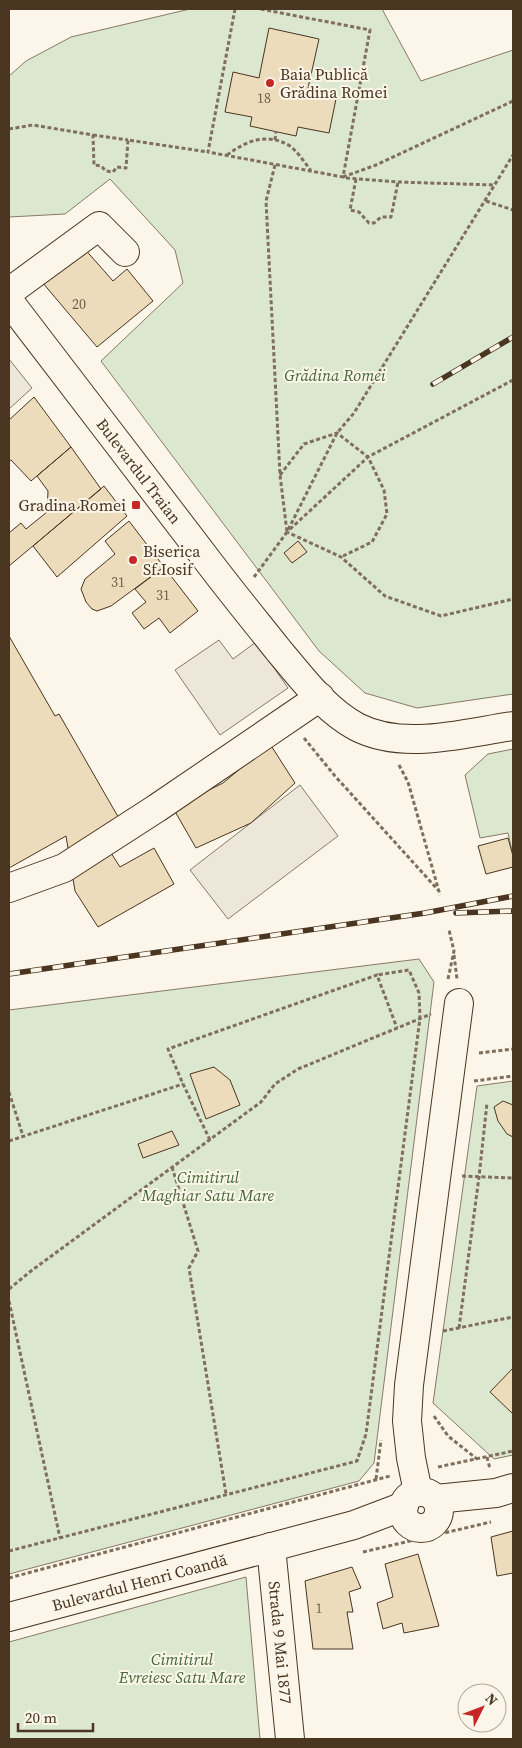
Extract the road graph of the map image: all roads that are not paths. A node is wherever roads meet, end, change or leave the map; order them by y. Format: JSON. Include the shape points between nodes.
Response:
{"nodes":[{"id":1,"x":125,"y":252,"type":"dead end"},
{"id":2,"x":9,"y":292,"type":"edge"},
{"id":3,"x":9,"y":301,"type":"edge"},
{"id":4,"x":320,"y":698,"type":"junction"},
{"id":5,"x":513,"y":726,"type":"edge"},
{"id":6,"x":9,"y":888,"type":"edge"},
{"id":7,"x":459,"y":1003,"type":"dead end"},
{"id":8,"x":505,"y":1490,"type":"edge"},
{"id":9,"x":421,"y":1507,"type":"junction"},
{"id":10,"x":271,"y":1547,"type":"junction"},
{"id":11,"x":9,"y":1617,"type":"edge"},
{"id":12,"x":290,"y":1739,"type":"edge"}],
"edges":[{"from":1,"to":2,"type":"street","via":[[99,226]]},
{"from":3,"to":4,"type":"street","name":"Bulevardul Traian","via":[[235,596]]},
{"from":4,"to":5,"type":"street","name":"Bulevardul Traian","via":[[358,727],[382,736],[439,737]]},
{"from":4,"to":6,"type":"street","via":[[64,868]]},
{"from":7,"to":9,"type":"street","via":[[409,1385],[407,1421]]},
{"from":8,"to":9,"type":"street","name":"Bulevardul Henri Coandă"},
{"from":9,"to":10,"type":"street","name":"Bulevardul Henri Coandă"},
{"from":10,"to":11,"type":"street","name":"Bulevardul Henri Coandă"},
{"from":10,"to":12,"type":"street","name":"Strada 9 Mai 1877"}]}
